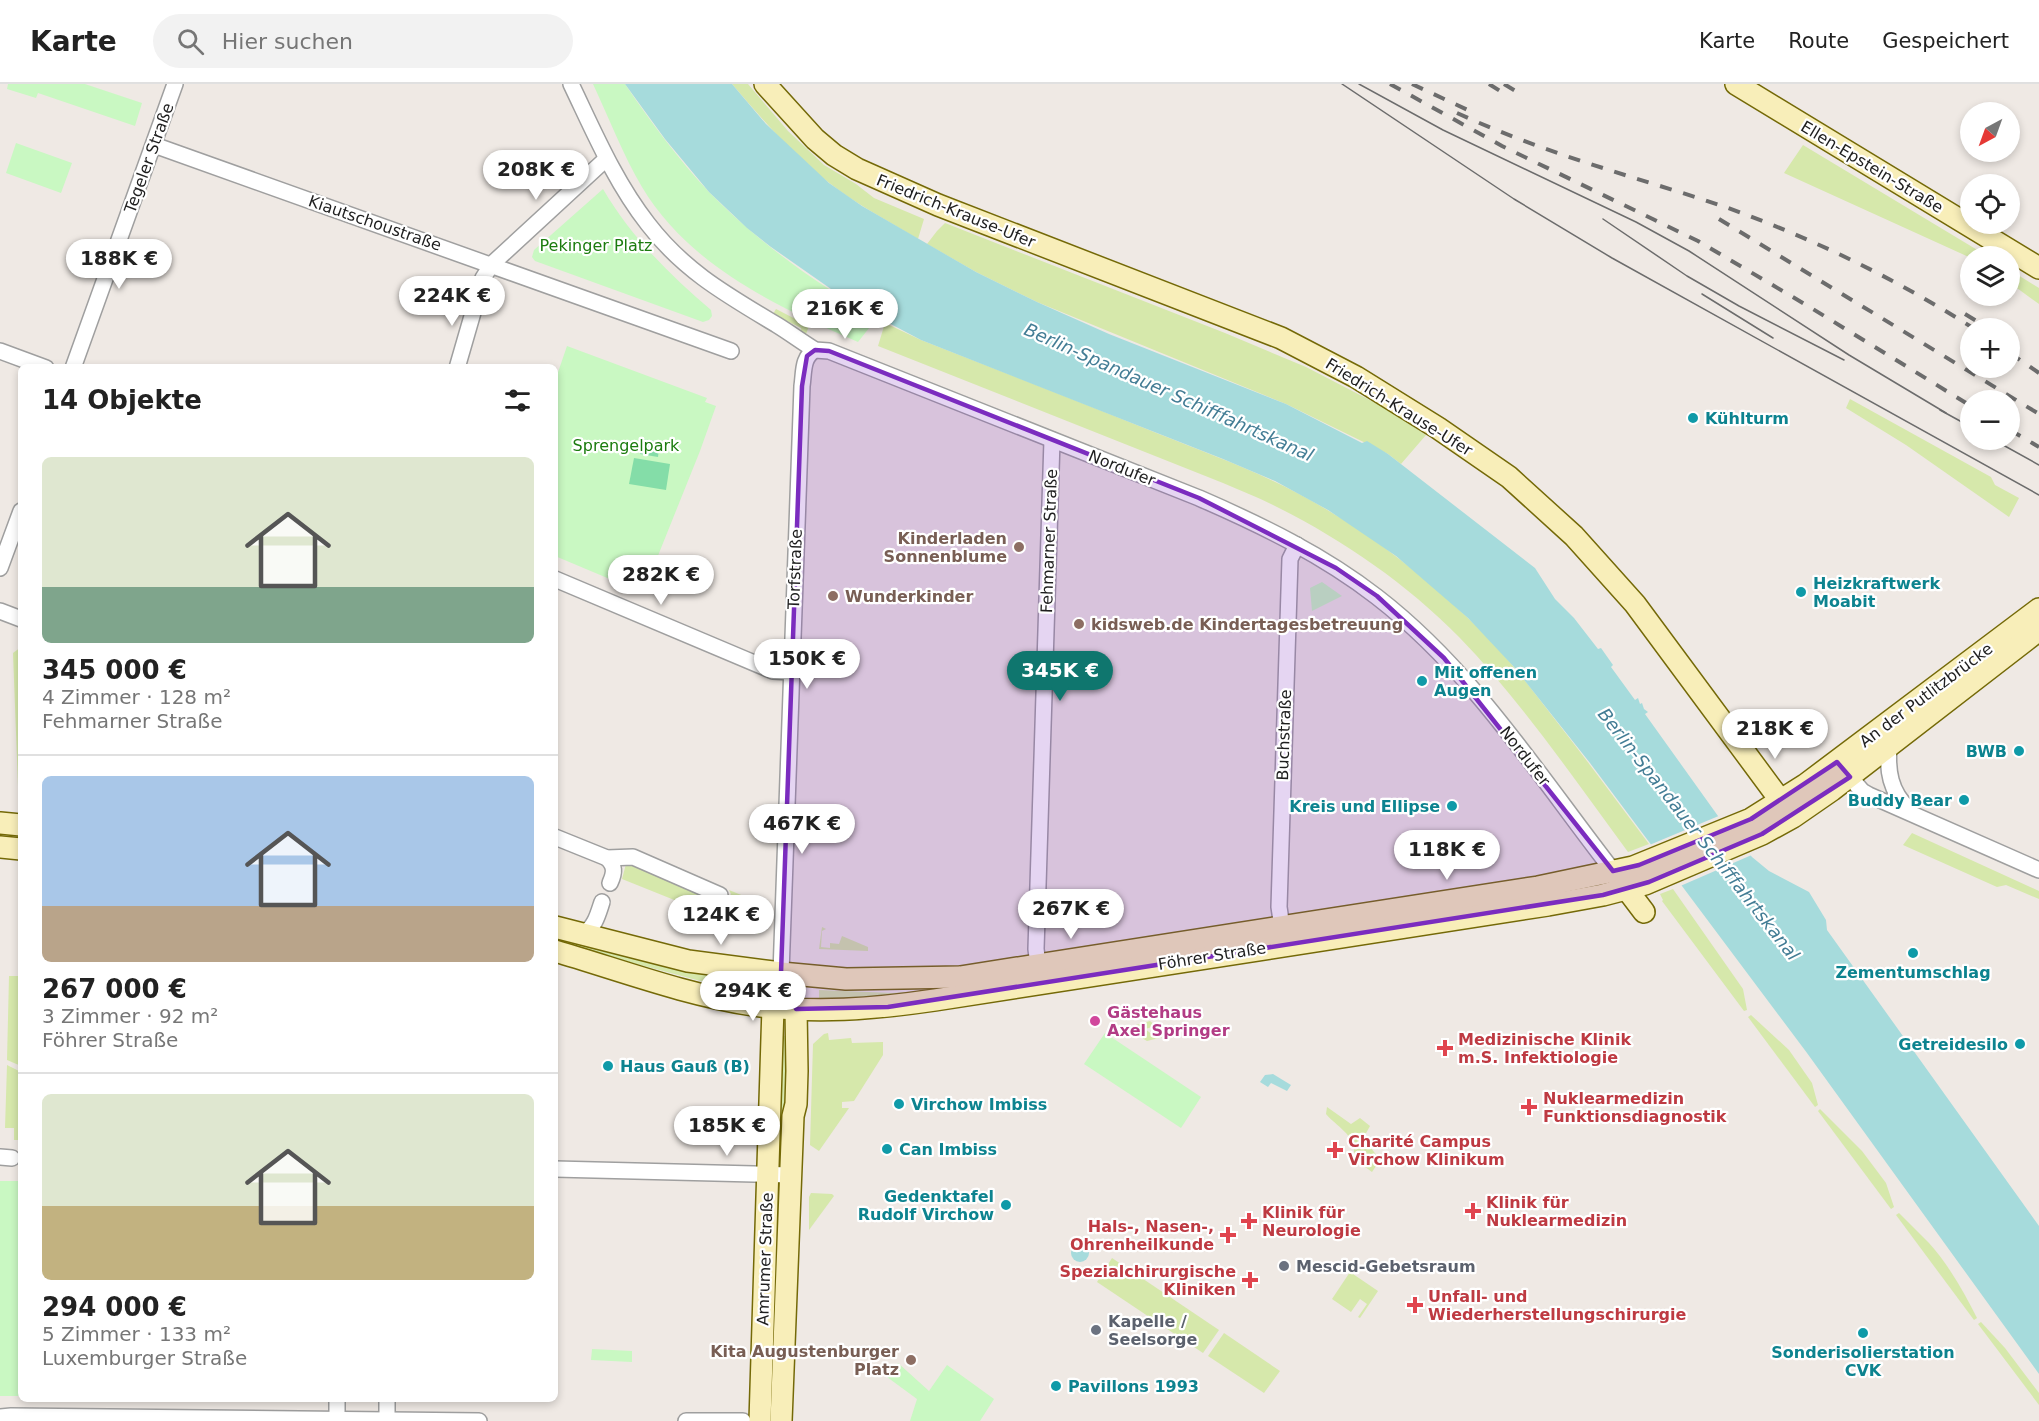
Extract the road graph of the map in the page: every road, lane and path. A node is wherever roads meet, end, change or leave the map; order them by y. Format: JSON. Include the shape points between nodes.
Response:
{"nodes":[{"id":1,"x":175,"y":84,"type":"edge"},
{"id":2,"x":571,"y":84,"type":"edge"},
{"id":3,"x":765,"y":84,"type":"edge"},
{"id":4,"x":1736,"y":84,"type":"edge"},
{"id":5,"x":154,"y":145,"type":"junction"},
{"id":6,"x":606,"y":159,"type":"junction"},
{"id":7,"x":492,"y":264,"type":"junction"},
{"id":8,"x":2039,"y":268,"type":"edge"},
{"id":9,"x":815,"y":350,"type":"junction"},
{"id":10,"x":0,"y":351,"type":"edge"},
{"id":11,"x":731,"y":351,"type":"dead end"},
{"id":12,"x":35,"y":364,"type":"edge"},
{"id":13,"x":74,"y":364,"type":"edge"},
{"id":14,"x":458,"y":364,"type":"edge"},
{"id":15,"x":1052,"y":440,"type":"junction"},
{"id":16,"x":18,"y":519,"type":"edge"},
{"id":17,"x":1297,"y":545,"type":"junction"},
{"id":18,"x":0,"y":568,"type":"edge"},
{"id":19,"x":558,"y":580,"type":"edge"},
{"id":20,"x":2039,"y":609,"type":"edge"},
{"id":21,"x":0,"y":611,"type":"edge"},
{"id":22,"x":18,"y":619,"type":"edge"},
{"id":23,"x":2039,"y":630,"type":"edge"},
{"id":24,"x":791,"y":672,"type":"junction"},
{"id":25,"x":1938,"y":696,"type":"junction"},
{"id":26,"x":1889,"y":746,"type":"junction"},
{"id":27,"x":1843,"y":769,"type":"junction"},
{"id":28,"x":1787,"y":809,"type":"junction"},
{"id":29,"x":1916,"y":815,"type":"junction"},
{"id":30,"x":0,"y":823,"type":"edge"},
{"id":31,"x":18,"y":825,"type":"edge"},
{"id":32,"x":558,"y":838,"type":"edge"},
{"id":33,"x":0,"y":848,"type":"edge"},
{"id":34,"x":18,"y":849,"type":"edge"},
{"id":35,"x":607,"y":858,"type":"junction"},
{"id":36,"x":2039,"y":870,"type":"edge"},
{"id":37,"x":1613,"y":871,"type":"junction"},
{"id":38,"x":1643,"y":874,"type":"junction"},
{"id":39,"x":610,"y":883,"type":"dead end"},
{"id":40,"x":1627,"y":890,"type":"junction"},
{"id":41,"x":720,"y":895,"type":"dead end"},
{"id":42,"x":602,"y":902,"type":"dead end"},
{"id":43,"x":1644,"y":912,"type":"dead end"},
{"id":44,"x":1282,"y":927,"type":"junction"},
{"id":45,"x":558,"y":928,"type":"edge"},
{"id":46,"x":584,"y":933,"type":"junction"},
{"id":47,"x":558,"y":952,"type":"edge"},
{"id":48,"x":1038,"y":965,"type":"junction"},
{"id":49,"x":781,"y":973,"type":"junction"},
{"id":50,"x":773,"y":1007,"type":"junction"},
{"id":51,"x":796,"y":1009,"type":"junction"},
{"id":52,"x":558,"y":1169,"type":"edge"},
{"id":53,"x":767,"y":1174,"type":"junction"},
{"id":54,"x":791,"y":1175,"type":"junction"},
{"id":55,"x":337,"y":1402,"type":"edge"},
{"id":56,"x":387,"y":1402,"type":"edge"},
{"id":57,"x":0,"y":1416,"type":"edge"},
{"id":58,"x":337,"y":1420,"type":"edge"},
{"id":59,"x":387,"y":1420,"type":"edge"},
{"id":60,"x":0,"y":1421,"type":"edge"},
{"id":61,"x":478,"y":1421,"type":"edge"},
{"id":62,"x":686,"y":1421,"type":"edge"},
{"id":63,"x":743,"y":1421,"type":"edge"},
{"id":64,"x":760,"y":1421,"type":"edge"},
{"id":65,"x":781,"y":1421,"type":"edge"}],
"edges":[{"from":1,"to":5,"type":"street","name":"Tegeler Straße"},
{"from":2,"to":6,"type":"street","name":"Nordufer"},
{"from":3,"to":28,"type":"main road","name":"Friedrich-Krause-Ufer","via":[[815,139],[857,170],[1281,338],[1356,377],[1509,477],[1580,542],[1635,604]]},
{"from":4,"to":8,"type":"main road","name":"Ellen-Epstein-Straße"},
{"from":5,"to":7,"type":"street","name":"Kiautschoustraße"},
{"from":5,"to":13,"type":"street","name":"Tegeler Straße"},
{"from":6,"to":7,"type":"street"},
{"from":6,"to":9,"type":"street","name":"Nordufer","via":[[648,224],[687,266],[729,298]]},
{"from":7,"to":11,"type":"street","name":"Kiautschoustraße"},
{"from":7,"to":14,"type":"street","via":[[483,278]]},
{"from":9,"to":15,"type":"street","name":"Nordufer","via":[[829,351]]},
{"from":9,"to":24,"type":"street","name":"Torfstraße","via":[[807,356],[802,386]]},
{"from":10,"to":12,"type":"street"},
{"from":15,"to":17,"type":"street","name":"Nordufer","via":[[1198,498]]},
{"from":15,"to":48,"type":"street","name":"Fehmarner Straße"},
{"from":16,"to":18,"type":"street"},
{"from":17,"to":37,"type":"street","name":"Nordufer","via":[[1377,596],[1444,658],[1472,687]]},
{"from":17,"to":44,"type":"street","name":"Buchstraße","via":[[1290,559],[1279,907]]},
{"from":19,"to":24,"type":"street","via":[[773,671]]},
{"from":20,"to":25,"type":"main road","name":"An der Putlitzbrücke"},
{"from":21,"to":22,"type":"street"},
{"from":23,"to":25,"type":"main road","name":"An der Putlitzbrücke"},
{"from":24,"to":49,"type":"street","name":"Torfstraße"},
{"from":25,"to":26,"type":"main road","name":"An der Putlitzbrücke"},
{"from":25,"to":27,"type":"main road","name":"An der Putlitzbrücke"},
{"from":26,"to":27,"type":"main road","name":"An der Putlitzbrücke"},
{"from":26,"to":29,"type":"street","via":[[1888,770],[1893,788]]},
{"from":27,"to":28,"type":"main road","name":"An der Putlitzbrücke"},
{"from":27,"to":29,"type":"street","via":[[1862,791]]},
{"from":28,"to":38,"type":"main road","name":"An der Putlitzbrücke"},
{"from":29,"to":36,"type":"street"},
{"from":30,"to":31,"type":"main road"},
{"from":32,"to":35,"type":"street"},
{"from":33,"to":34,"type":"main road"},
{"from":35,"to":39,"type":"street","via":[[614,873]]},
{"from":35,"to":41,"type":"street","via":[[633,857]]},
{"from":37,"to":38,"type":"main road","name":"Föhrer Straße"},
{"from":37,"to":40,"type":"main road","name":"Nordufer"},
{"from":37,"to":44,"type":"main road","name":"Föhrer Straße","via":[[1538,887]]},
{"from":38,"to":40,"type":"main road","name":"Föhrer Straße"},
{"from":40,"to":43,"type":"main road","name":"Nordufer"},
{"from":40,"to":51,"type":"main road","name":"Föhrer Straße","via":[[888,1007]]},
{"from":42,"to":46,"type":"street","via":[[594,924]]},
{"from":44,"to":48,"type":"main road","name":"Föhrer Straße"},
{"from":45,"to":46,"type":"main road","name":"Föhrer Straße"},
{"from":46,"to":49,"type":"main road","name":"Föhrer Straße","via":[[688,961]]},
{"from":47,"to":50,"type":"main road","name":"Föhrer Straße","via":[[704,995]]},
{"from":48,"to":49,"type":"main road","name":"Föhrer Straße","via":[[960,977],[846,979]]},
{"from":49,"to":50,"type":"main road","name":"Amrumer Straße"},
{"from":49,"to":51,"type":"main road","name":"Amrumer Straße"},
{"from":50,"to":51,"type":"main road","name":"Föhrer Straße"},
{"from":50,"to":53,"type":"main road","name":"Amrumer Straße"},
{"from":51,"to":54,"type":"main road","name":"Amrumer Straße"},
{"from":52,"to":53,"type":"street"},
{"from":53,"to":54,"type":"street"},
{"from":53,"to":64,"type":"main road","name":"Amrumer Straße"},
{"from":54,"to":65,"type":"main road","name":"Amrumer Straße"},
{"from":55,"to":58,"type":"street"},
{"from":56,"to":59,"type":"street"},
{"from":57,"to":58,"type":"street"},
{"from":57,"to":60,"type":"street"},
{"from":58,"to":59,"type":"street"},
{"from":59,"to":61,"type":"street"},
{"from":62,"to":63,"type":"street"}]}
